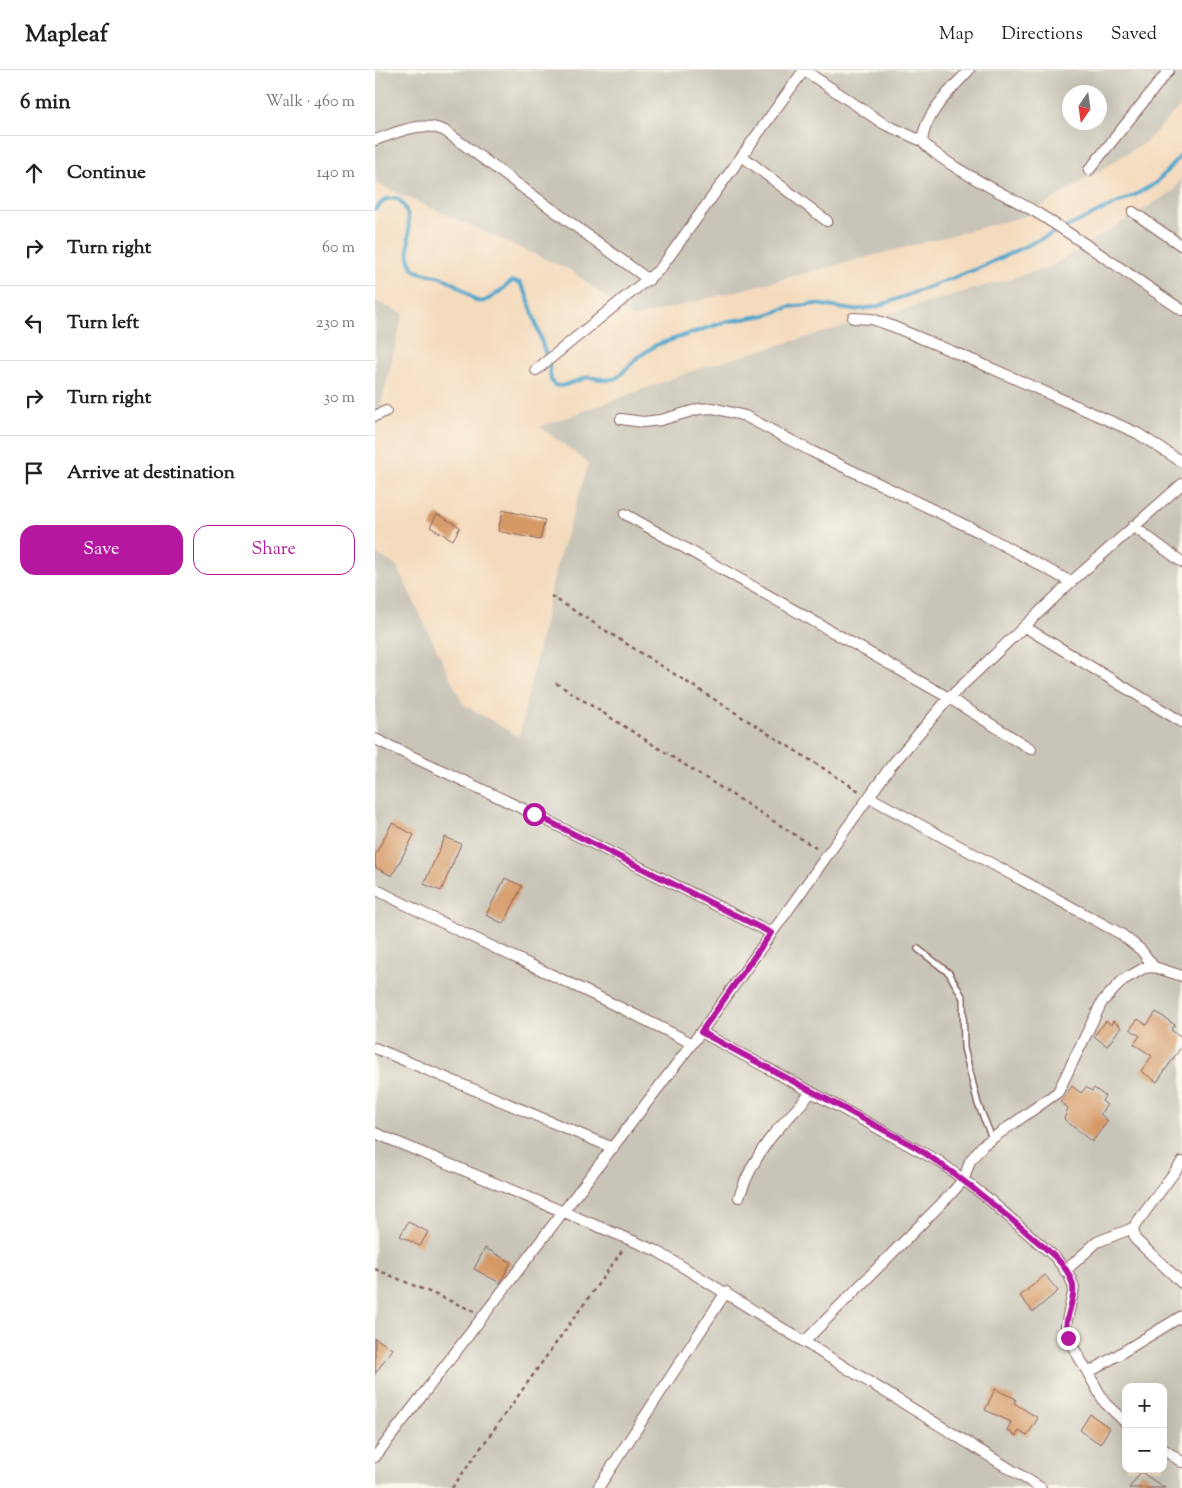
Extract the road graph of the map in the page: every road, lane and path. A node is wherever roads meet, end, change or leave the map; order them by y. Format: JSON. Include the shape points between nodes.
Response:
{"nodes":[{"id":1,"x":804,"y":70,"type":"edge"},
{"id":2,"x":969,"y":70,"type":"edge"},
{"id":3,"x":1169,"y":70,"type":"edge"},
{"id":4,"x":375,"y":140,"type":"edge"},
{"id":5,"x":922,"y":141,"type":"junction"},
{"id":6,"x":743,"y":156,"type":"junction"},
{"id":7,"x":1089,"y":170,"type":"dead end"},
{"id":8,"x":1133,"y":212,"type":"dead end"},
{"id":9,"x":827,"y":221,"type":"dead end"},
{"id":10,"x":1182,"y":246,"type":"edge"},
{"id":11,"x":649,"y":280,"type":"junction"},
{"id":12,"x":1182,"y":310,"type":"edge"},
{"id":13,"x":853,"y":318,"type":"dead end"},
{"id":14,"x":536,"y":370,"type":"dead end"},
{"id":15,"x":386,"y":411,"type":"dead end"},
{"id":16,"x":375,"y":416,"type":"edge"},
{"id":17,"x":621,"y":419,"type":"dead end"},
{"id":18,"x":1182,"y":462,"type":"edge"},
{"id":19,"x":1182,"y":484,"type":"edge"},
{"id":20,"x":625,"y":514,"type":"dead end"},
{"id":21,"x":1133,"y":526,"type":"junction"},
{"id":22,"x":1182,"y":562,"type":"edge"},
{"id":23,"x":1071,"y":582,"type":"junction"},
{"id":24,"x":551,"y":596,"type":"dead end"},
{"id":25,"x":1025,"y":627,"type":"junction"},
{"id":26,"x":556,"y":683,"type":"dead end"},
{"id":27,"x":949,"y":698,"type":"junction"},
{"id":28,"x":1182,"y":722,"type":"edge"},
{"id":29,"x":375,"y":739,"type":"edge"},
{"id":30,"x":1031,"y":749,"type":"dead end"},
{"id":31,"x":869,"y":797,"type":"junction"},
{"id":32,"x":827,"y":855,"type":"junction"},
{"id":33,"x":375,"y":889,"type":"edge"},
{"id":34,"x":771,"y":933,"type":"junction"},
{"id":35,"x":918,"y":948,"type":"dead end"},
{"id":36,"x":1154,"y":967,"type":"junction"},
{"id":37,"x":1180,"y":972,"type":"edge"},
{"id":38,"x":701,"y":1032,"type":"junction"},
{"id":39,"x":691,"y":1043,"type":"junction"},
{"id":40,"x":375,"y":1048,"type":"edge"},
{"id":41,"x":811,"y":1092,"type":"junction"},
{"id":42,"x":375,"y":1133,"type":"edge"},
{"id":43,"x":992,"y":1138,"type":"junction"},
{"id":44,"x":613,"y":1148,"type":"junction"},
{"id":45,"x":1182,"y":1162,"type":"edge"},
{"id":46,"x":964,"y":1179,"type":"junction"},
{"id":47,"x":739,"y":1197,"type":"dead end"},
{"id":48,"x":564,"y":1211,"type":"junction"},
{"id":49,"x":1133,"y":1228,"type":"junction"},
{"id":50,"x":631,"y":1238,"type":"junction"},
{"id":51,"x":375,"y":1269,"type":"edge"},
{"id":52,"x":1065,"y":1271,"type":"junction"},
{"id":53,"x":1182,"y":1283,"type":"edge"},
{"id":54,"x":726,"y":1292,"type":"junction"},
{"id":55,"x":485,"y":1316,"type":"junction"},
{"id":56,"x":1182,"y":1316,"type":"edge"},
{"id":57,"x":805,"y":1341,"type":"junction"},
{"id":58,"x":1088,"y":1373,"type":"junction"},
{"id":59,"x":1122,"y":1420,"type":"edge"},
{"id":60,"x":1167,"y":1452,"type":"edge"},
{"id":61,"x":375,"y":1457,"type":"edge"},
{"id":62,"x":1182,"y":1462,"type":"edge"},
{"id":63,"x":452,"y":1488,"type":"edge"},
{"id":64,"x":599,"y":1488,"type":"edge"},
{"id":65,"x":1041,"y":1488,"type":"edge"}],
"edges":[{"from":1,"to":5,"type":"street","via":[[884,124]]},
{"from":1,"to":6,"type":"street"},
{"from":2,"to":5,"type":"street","via":[[938,105],[923,130]]},
{"from":3,"to":7,"type":"street"},
{"from":4,"to":11,"type":"street","via":[[413,127],[433,125],[445,131]]},
{"from":5,"to":12,"type":"street","via":[[948,162],[1039,215]]},
{"from":6,"to":9,"type":"street"},
{"from":6,"to":11,"type":"street"},
{"from":8,"to":10,"type":"street"},
{"from":11,"to":14,"type":"street"},
{"from":13,"to":18,"type":"street","via":[[872,319],[893,326],[982,364],[1137,433]]},
{"from":15,"to":16,"type":"street"},
{"from":17,"to":23,"type":"street","via":[[661,420],[713,408],[745,416],[977,531]]},
{"from":19,"to":21,"type":"street"},
{"from":20,"to":27,"type":"street"},
{"from":21,"to":22,"type":"street"},
{"from":21,"to":23,"type":"street"},
{"from":23,"to":25,"type":"street"},
{"from":24,"to":31,"type":"path"},
{"from":25,"to":27,"type":"street"},
{"from":25,"to":28,"type":"street"},
{"from":26,"to":32,"type":"path"},
{"from":27,"to":30,"type":"street"},
{"from":27,"to":31,"type":"street","via":[[919,731]]},
{"from":29,"to":34,"type":"street","via":[[534,814]]},
{"from":31,"to":32,"type":"street"},
{"from":31,"to":36,"type":"street","via":[[1121,934],[1141,950]]},
{"from":32,"to":34,"type":"street"},
{"from":33,"to":39,"type":"street"},
{"from":34,"to":38,"type":"street"},
{"from":35,"to":43,"type":"lane","via":[[949,973],[963,998],[964,1048],[978,1104]]},
{"from":36,"to":37,"type":"street"},
{"from":36,"to":43,"type":"street","via":[[1144,968],[1123,980],[1103,1002],[1058,1092]]},
{"from":38,"to":39,"type":"street"},
{"from":38,"to":41,"type":"street"},
{"from":39,"to":44,"type":"street"},
{"from":40,"to":44,"type":"street"},
{"from":41,"to":46,"type":"street","via":[[912,1145]]},
{"from":41,"to":47,"type":"street","via":[[755,1159]]},
{"from":42,"to":48,"type":"street"},
{"from":43,"to":46,"type":"street","via":[[971,1162]]},
{"from":44,"to":48,"type":"street"},
{"from":45,"to":49,"type":"street"},
{"from":46,"to":52,"type":"street","via":[[1055,1257]]},
{"from":46,"to":57,"type":"street"},
{"from":48,"to":50,"type":"street"},
{"from":48,"to":55,"type":"street"},
{"from":49,"to":52,"type":"street","via":[[1097,1242]]},
{"from":49,"to":53,"type":"street","via":[[1135,1239]]},
{"from":50,"to":54,"type":"street"},
{"from":50,"to":63,"type":"path"},
{"from":51,"to":55,"type":"path"},
{"from":52,"to":58,"type":"street","via":[[1074,1288],[1066,1332]]},
{"from":54,"to":57,"type":"street"},
{"from":54,"to":64,"type":"street"},
{"from":55,"to":61,"type":"street"},
{"from":56,"to":58,"type":"street"},
{"from":57,"to":65,"type":"street"},
{"from":58,"to":59,"type":"street","via":[[1111,1411]]},
{"from":60,"to":62,"type":"street"}]}
